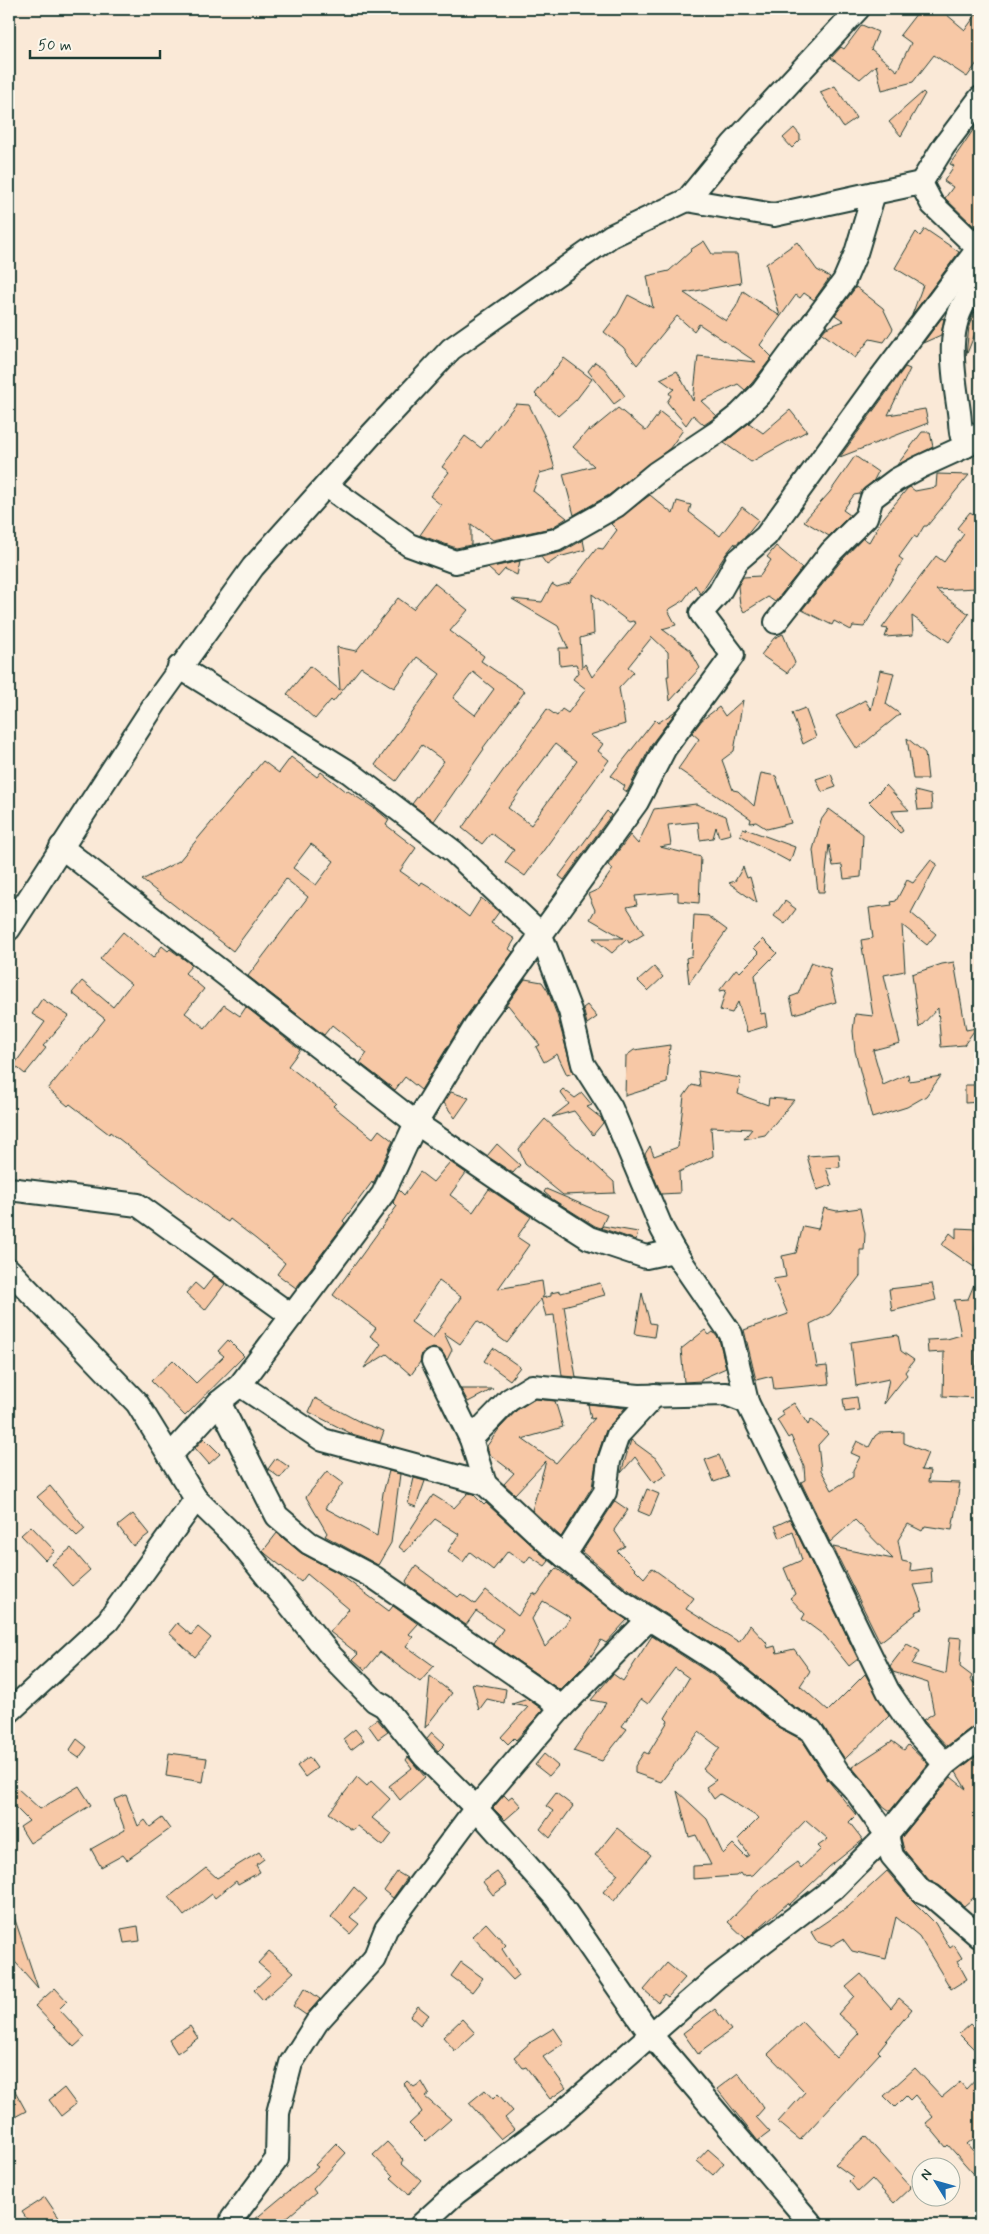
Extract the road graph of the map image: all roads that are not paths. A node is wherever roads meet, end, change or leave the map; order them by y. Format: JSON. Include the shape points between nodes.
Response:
{"nodes":[{"id":1,"x":858,"y":9,"type":"edge"},
{"id":2,"x":980,"y":98,"type":"edge"},
{"id":3,"x":921,"y":182,"type":"junction"},
{"id":4,"x":874,"y":193,"type":"junction"},
{"id":5,"x":687,"y":200,"type":"junction"},
{"id":6,"x":979,"y":248,"type":"edge"},
{"id":7,"x":973,"y":440,"type":"edge"},
{"id":8,"x":327,"y":486,"type":"junction"},
{"id":9,"x":776,"y":622,"type":"dead end"},
{"id":10,"x":179,"y":668,"type":"junction"},
{"id":11,"x":61,"y":847,"type":"junction"},
{"id":12,"x":9,"y":929,"type":"edge"},
{"id":13,"x":540,"y":933,"type":"junction"},
{"id":14,"x":416,"y":1123,"type":"junction"},
{"id":15,"x":9,"y":1189,"type":"edge"},
{"id":16,"x":674,"y":1251,"type":"junction"},
{"id":17,"x":9,"y":1270,"type":"edge"},
{"id":18,"x":292,"y":1316,"type":"junction"},
{"id":19,"x":433,"y":1361,"type":"dead end"},
{"id":20,"x":240,"y":1384,"type":"junction"},
{"id":21,"x":655,"y":1395,"type":"junction"},
{"id":22,"x":219,"y":1402,"type":"junction"},
{"id":23,"x":747,"y":1402,"type":"junction"},
{"id":24,"x":471,"y":1440,"type":"junction"},
{"id":25,"x":170,"y":1456,"type":"junction"},
{"id":26,"x":485,"y":1484,"type":"junction"},
{"id":27,"x":196,"y":1498,"type":"junction"},
{"id":28,"x":564,"y":1556,"type":"junction"},
{"id":29,"x":648,"y":1620,"type":"junction"},
{"id":30,"x":562,"y":1707,"type":"junction"},
{"id":31,"x":9,"y":1712,"type":"edge"},
{"id":32,"x":980,"y":1737,"type":"edge"},
{"id":33,"x":944,"y":1764,"type":"junction"},
{"id":34,"x":476,"y":1808,"type":"junction"},
{"id":35,"x":887,"y":1836,"type":"junction"},
{"id":36,"x":980,"y":1937,"type":"edge"},
{"id":37,"x":651,"y":2035,"type":"junction"},
{"id":38,"x":232,"y":2225,"type":"edge"},
{"id":39,"x":421,"y":2225,"type":"edge"},
{"id":40,"x":812,"y":2225,"type":"edge"}],
"edges":[{"from":1,"to":5,"type":"street","via":[[740,137]]},
{"from":2,"to":3,"type":"street"},
{"from":3,"to":4,"type":"street"},
{"from":3,"to":6,"type":"street","via":[[932,204]]},
{"from":4,"to":5,"type":"street","via":[[774,215]]},
{"from":4,"to":8,"type":"street","via":[[844,281],[762,392],[728,424],[656,473],[616,506],[556,540],[455,562],[409,545]]},
{"from":5,"to":8,"type":"street","via":[[611,236],[450,350]]},
{"from":6,"to":7,"type":"street","via":[[968,270],[969,296],[959,308],[953,357],[960,435]]},
{"from":6,"to":13,"type":"street","via":[[766,536],[737,561],[719,593],[701,613],[732,655],[665,748],[637,802]]},
{"from":7,"to":9,"type":"street","via":[[920,466],[872,498],[866,517],[832,552]]},
{"from":8,"to":10,"type":"street","via":[[253,566]]},
{"from":10,"to":11,"type":"street"},
{"from":10,"to":13,"type":"street","via":[[349,772],[454,852]]},
{"from":11,"to":12,"type":"street"},
{"from":11,"to":14,"type":"street"},
{"from":13,"to":14,"type":"street","via":[[478,1022]]},
{"from":13,"to":16,"type":"street","via":[[570,1011],[583,1064],[611,1108]]},
{"from":14,"to":16,"type":"street","via":[[589,1238],[646,1257]]},
{"from":14,"to":18,"type":"street","via":[[383,1194]]},
{"from":15,"to":18,"type":"street","via":[[138,1205]]},
{"from":16,"to":23,"type":"street","via":[[731,1334]]},
{"from":17,"to":25,"type":"street","via":[[137,1403]]},
{"from":18,"to":20,"type":"street"},
{"from":19,"to":24,"type":"street"},
{"from":20,"to":22,"type":"street"},
{"from":20,"to":26,"type":"street","via":[[323,1440]]},
{"from":21,"to":23,"type":"street","via":[[726,1394]]},
{"from":21,"to":24,"type":"street","via":[[532,1386],[509,1400]]},
{"from":21,"to":28,"type":"street","via":[[618,1435],[609,1461],[605,1492]]},
{"from":22,"to":25,"type":"street"},
{"from":22,"to":30,"type":"street","via":[[277,1516],[309,1544],[375,1578]]},
{"from":23,"to":33,"type":"street","via":[[888,1691]]},
{"from":24,"to":26,"type":"street"},
{"from":25,"to":27,"type":"street"},
{"from":26,"to":28,"type":"street"},
{"from":27,"to":31,"type":"street","via":[[108,1621]]},
{"from":27,"to":34,"type":"street","via":[[235,1538],[331,1656],[375,1701],[384,1706],[424,1756]]},
{"from":28,"to":29,"type":"street"},
{"from":29,"to":30,"type":"street"},
{"from":29,"to":35,"type":"street","via":[[694,1647],[786,1716],[811,1730],[838,1772],[855,1790]]},
{"from":30,"to":34,"type":"street"},
{"from":32,"to":33,"type":"street"},
{"from":33,"to":35,"type":"street"},
{"from":34,"to":37,"type":"street","via":[[556,1898]]},
{"from":34,"to":38,"type":"street","via":[[386,1929],[374,1959],[317,2022],[291,2063],[278,2113],[277,2160],[232,2219]]},
{"from":35,"to":36,"type":"street","via":[[892,1856],[921,1891],[932,1896]]},
{"from":35,"to":37,"type":"street","via":[[834,1888],[717,1977]]},
{"from":37,"to":39,"type":"street","via":[[552,2121],[456,2193]]},
{"from":37,"to":40,"type":"street"}]}
